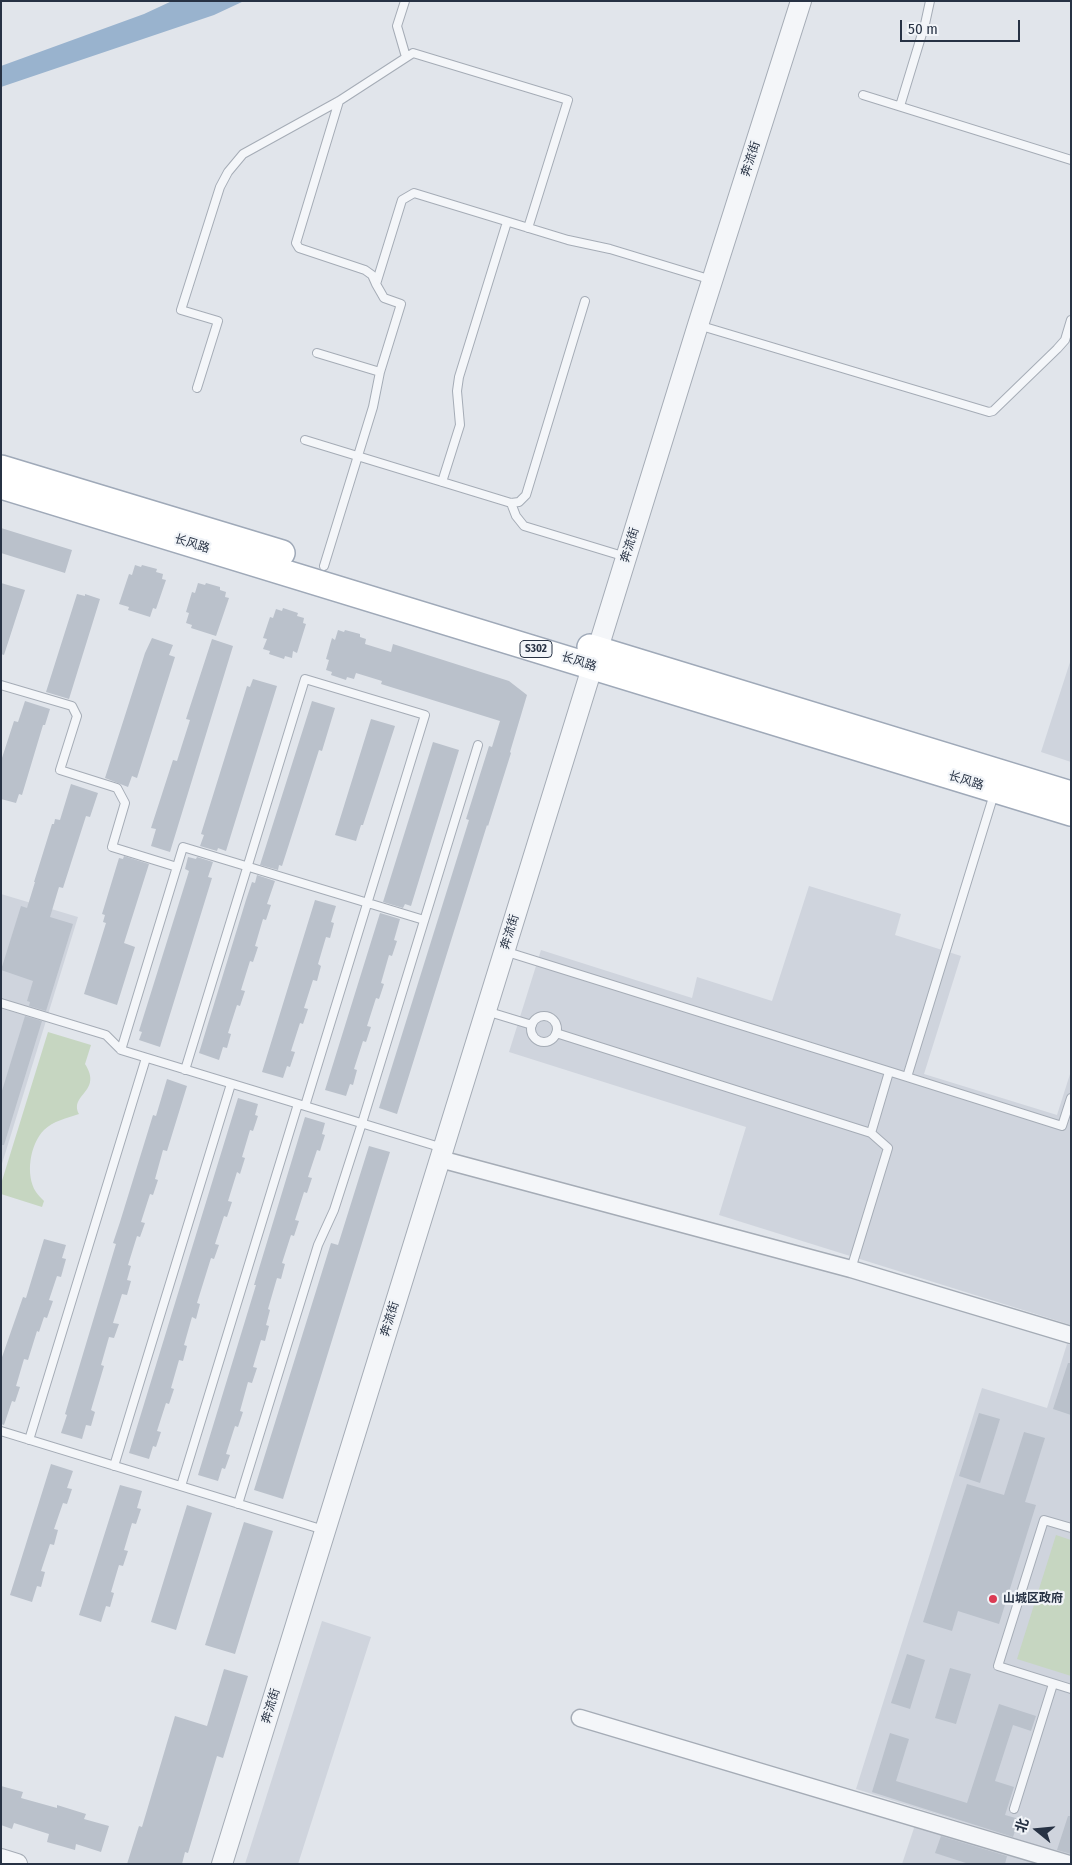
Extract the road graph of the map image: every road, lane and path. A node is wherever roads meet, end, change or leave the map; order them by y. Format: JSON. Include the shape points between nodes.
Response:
{"nodes":[{"id":1,"x":405,"y":1,"type":"edge"},
{"id":2,"x":801,"y":1,"type":"edge"},
{"id":3,"x":930,"y":1,"type":"edge"},
{"id":4,"x":406,"y":57,"type":"junction"},
{"id":5,"x":863,"y":95,"type":"dead end"},
{"id":6,"x":339,"y":101,"type":"junction"},
{"id":7,"x":900,"y":106,"type":"junction"},
{"id":8,"x":1071,"y":160,"type":"edge"},
{"id":9,"x":507,"y":222,"type":"junction"},
{"id":10,"x":528,"y":228,"type":"junction"},
{"id":11,"x":712,"y":280,"type":"junction"},
{"id":12,"x":376,"y":284,"type":"junction"},
{"id":13,"x":585,"y":301,"type":"dead end"},
{"id":14,"x":1071,"y":320,"type":"edge"},
{"id":15,"x":698,"y":325,"type":"junction"},
{"id":16,"x":317,"y":353,"type":"dead end"},
{"id":17,"x":380,"y":372,"type":"junction"},
{"id":18,"x":197,"y":388,"type":"dead end"},
{"id":19,"x":305,"y":440,"type":"dead end"},
{"id":20,"x":358,"y":456,"type":"junction"},
{"id":21,"x":1,"y":468,"type":"edge"},
{"id":22,"x":442,"y":482,"type":"junction"},
{"id":23,"x":1,"y":486,"type":"edge"},
{"id":24,"x":512,"y":503,"type":"junction"},
{"id":25,"x":626,"y":558,"type":"junction"},
{"id":26,"x":324,"y":566,"type":"junction"},
{"id":27,"x":595,"y":658,"type":"junction"},
{"id":28,"x":1,"y":685,"type":"edge"},
{"id":29,"x":478,"y":745,"type":"dead end"},
{"id":30,"x":996,"y":790,"type":"junction"},
{"id":31,"x":1071,"y":794,"type":"edge"},
{"id":32,"x":1071,"y":813,"type":"edge"},
{"id":33,"x":248,"y":866,"type":"junction"},
{"id":34,"x":177,"y":867,"type":"junction"},
{"id":35,"x":367,"y":903,"type":"junction"},
{"id":36,"x":424,"y":920,"type":"junction"},
{"id":37,"x":504,"y":951,"type":"junction"},
{"id":38,"x":1,"y":1003,"type":"edge"},
{"id":39,"x":486,"y":1011,"type":"junction"},
{"id":40,"x":532,"y":1025,"type":"junction"},
{"id":41,"x":556,"y":1033,"type":"junction"},
{"id":42,"x":121,"y":1050,"type":"junction"},
{"id":43,"x":146,"y":1058,"type":"junction"},
{"id":44,"x":185,"y":1070,"type":"junction"},
{"id":45,"x":890,"y":1072,"type":"junction"},
{"id":46,"x":906,"y":1077,"type":"junction"},
{"id":47,"x":231,"y":1084,"type":"junction"},
{"id":48,"x":1071,"y":1098,"type":"edge"},
{"id":49,"x":301,"y":1105,"type":"junction"},
{"id":50,"x":362,"y":1123,"type":"junction"},
{"id":51,"x":872,"y":1133,"type":"junction"},
{"id":52,"x":442,"y":1153,"type":"junction"},
{"id":53,"x":851,"y":1270,"type":"junction"},
{"id":54,"x":1071,"y":1335,"type":"edge"},
{"id":55,"x":1,"y":1431,"type":"edge"},
{"id":56,"x":29,"y":1440,"type":"junction"},
{"id":57,"x":114,"y":1466,"type":"junction"},
{"id":58,"x":181,"y":1486,"type":"junction"},
{"id":59,"x":238,"y":1504,"type":"junction"},
{"id":60,"x":1071,"y":1528,"type":"edge"},
{"id":61,"x":325,"y":1531,"type":"junction"},
{"id":62,"x":1053,"y":1684,"type":"junction"},
{"id":63,"x":1071,"y":1689,"type":"edge"},
{"id":64,"x":580,"y":1718,"type":"dead end"},
{"id":65,"x":1014,"y":1809,"type":"dead end"},
{"id":66,"x":1,"y":1859,"type":"edge"},
{"id":67,"x":17,"y":1864,"type":"edge"},
{"id":68,"x":222,"y":1864,"type":"edge"},
{"id":69,"x":1068,"y":1864,"type":"edge"}],
"edges":[{"from":1,"to":4,"type":"lane","via":[[397,26]]},
{"from":2,"to":11,"type":"street","name":"奔流街"},
{"from":3,"to":7,"type":"lane"},
{"from":4,"to":6,"type":"lane"},
{"from":4,"to":10,"type":"lane","via":[[413,53],[568,100]]},
{"from":5,"to":7,"type":"lane"},
{"from":6,"to":12,"type":"lane","via":[[296,242],[299,248],[366,270]]},
{"from":6,"to":18,"type":"lane","via":[[243,154],[220,186],[181,310],[218,321]]},
{"from":7,"to":8,"type":"lane"},
{"from":9,"to":10,"type":"lane"},
{"from":9,"to":12,"type":"lane","via":[[414,194],[402,200]]},
{"from":9,"to":22,"type":"lane","via":[[460,377],[457,391],[460,424]]},
{"from":10,"to":11,"type":"lane"},
{"from":11,"to":15,"type":"street","name":"奔流街"},
{"from":12,"to":17,"type":"lane","via":[[384,298],[401,304]]},
{"from":13,"to":24,"type":"lane","via":[[526,495]]},
{"from":14,"to":15,"type":"lane","via":[[1057,349],[989,412]]},
{"from":15,"to":25,"type":"street","name":"奔流街"},
{"from":16,"to":17,"type":"lane"},
{"from":17,"to":20,"type":"lane"},
{"from":19,"to":20,"type":"lane"},
{"from":20,"to":22,"type":"lane"},
{"from":20,"to":26,"type":"lane"},
{"from":21,"to":26,"type":"main road","name":"长风路","number":"S302"},
{"from":22,"to":24,"type":"lane"},
{"from":23,"to":27,"type":"main road","name":"长风路","number":"S302"},
{"from":24,"to":25,"type":"lane","via":[[524,526]]},
{"from":25,"to":27,"type":"street","name":"奔流街"},
{"from":26,"to":27,"type":"main road","name":"长风路","number":"S302"},
{"from":27,"to":30,"type":"main road","name":"长风路","number":"S302"},
{"from":27,"to":31,"type":"main road","name":"长风路","number":"S302"},
{"from":27,"to":37,"type":"street","name":"奔流街"},
{"from":28,"to":34,"type":"lane","via":[[72,706],[77,716],[60,770],[117,788],[125,803],[112,847]]},
{"from":29,"to":36,"type":"lane"},
{"from":30,"to":32,"type":"main road","name":"长风路","number":"S302"},
{"from":30,"to":46,"type":"lane"},
{"from":33,"to":34,"type":"lane","via":[[183,847]]},
{"from":33,"to":35,"type":"lane"},
{"from":33,"to":35,"type":"lane","via":[[305,678],[424,715]]},
{"from":33,"to":44,"type":"lane"},
{"from":34,"to":42,"type":"lane"},
{"from":35,"to":36,"type":"lane"},
{"from":35,"to":49,"type":"lane"},
{"from":36,"to":50,"type":"lane"},
{"from":37,"to":39,"type":"street","name":"奔流街"},
{"from":37,"to":45,"type":"lane"},
{"from":38,"to":42,"type":"lane","via":[[106,1035]]},
{"from":39,"to":40,"type":"lane"},
{"from":39,"to":52,"type":"street","name":"奔流街"},
{"from":40,"to":41,"type":"lane","via":[[540,1016],[550,1017],[556,1025]]},
{"from":40,"to":41,"type":"lane","via":[[531,1033],[538,1041],[548,1042]]},
{"from":41,"to":51,"type":"lane"},
{"from":42,"to":43,"type":"lane"},
{"from":43,"to":44,"type":"lane"},
{"from":43,"to":56,"type":"lane"},
{"from":44,"to":47,"type":"lane"},
{"from":45,"to":46,"type":"lane"},
{"from":45,"to":51,"type":"lane"},
{"from":46,"to":48,"type":"lane","via":[[1062,1126]]},
{"from":47,"to":49,"type":"lane"},
{"from":47,"to":57,"type":"lane"},
{"from":49,"to":50,"type":"lane"},
{"from":49,"to":58,"type":"lane"},
{"from":50,"to":52,"type":"lane"},
{"from":50,"to":59,"type":"lane","via":[[334,1210],[318,1245]]},
{"from":51,"to":53,"type":"lane","via":[[888,1148]]},
{"from":52,"to":53,"type":"street"},
{"from":52,"to":61,"type":"street","name":"奔流街"},
{"from":53,"to":54,"type":"street"},
{"from":55,"to":56,"type":"lane"},
{"from":56,"to":57,"type":"lane"},
{"from":57,"to":58,"type":"lane"},
{"from":58,"to":59,"type":"lane"},
{"from":59,"to":61,"type":"lane"},
{"from":60,"to":62,"type":"lane","via":[[1044,1520],[998,1666]]},
{"from":61,"to":68,"type":"street","name":"奔流街"},
{"from":62,"to":63,"type":"lane"},
{"from":62,"to":65,"type":"lane"},
{"from":64,"to":69,"type":"street"},
{"from":66,"to":67,"type":"street"}]}
